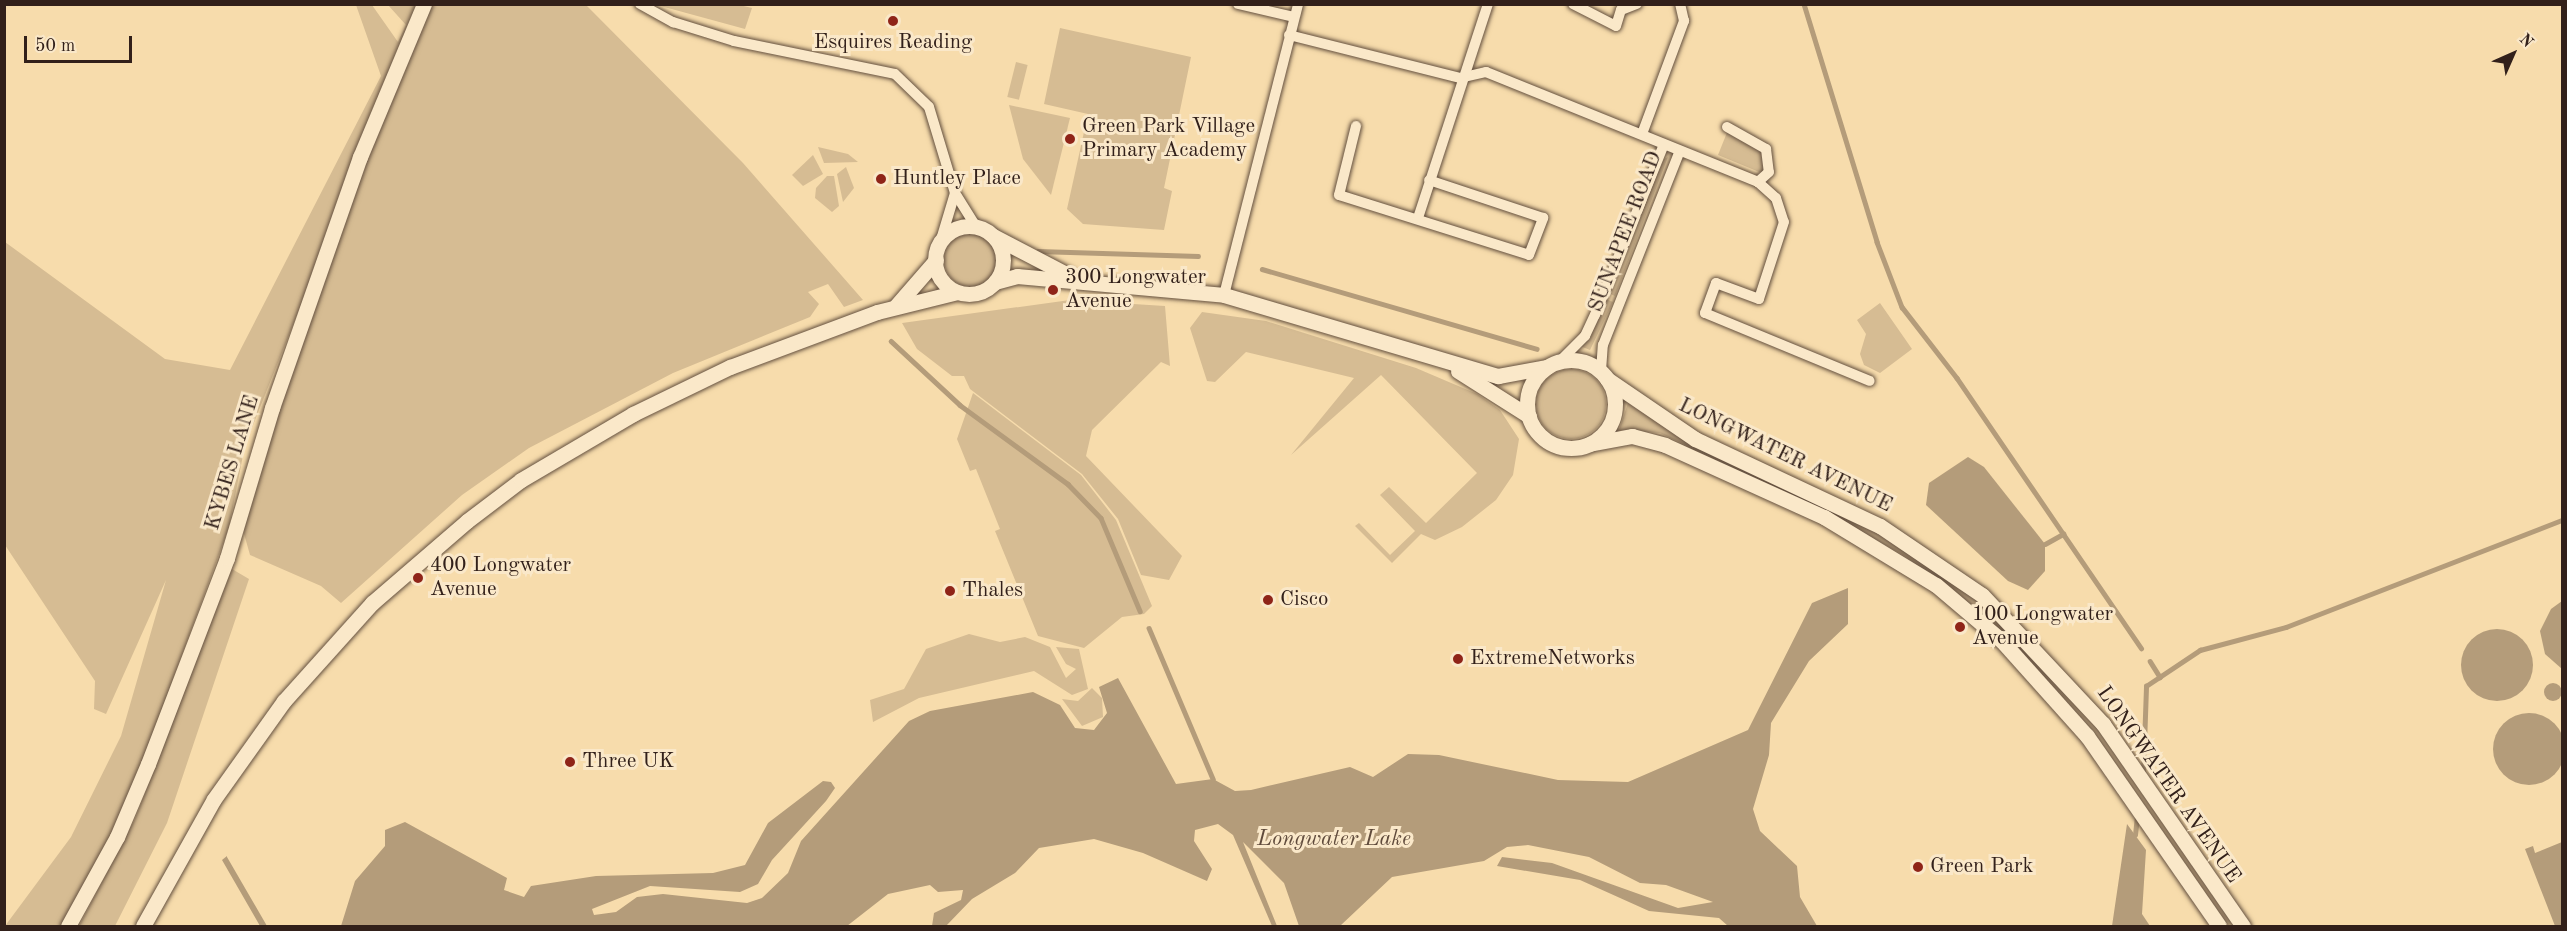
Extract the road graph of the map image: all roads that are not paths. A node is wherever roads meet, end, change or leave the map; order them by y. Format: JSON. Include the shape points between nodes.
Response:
{"nodes":[{"id":1,"x":424,"y":4,"type":"edge"},
{"id":2,"x":640,"y":4,"type":"edge"},
{"id":3,"x":1238,"y":4,"type":"edge"},
{"id":4,"x":1298,"y":4,"type":"edge"},
{"id":5,"x":1488,"y":4,"type":"edge"},
{"id":6,"x":1573,"y":4,"type":"edge"},
{"id":7,"x":1637,"y":4,"type":"edge"},
{"id":8,"x":1680,"y":4,"type":"edge"},
{"id":9,"x":1294,"y":17,"type":"junction"},
{"id":10,"x":1289,"y":35,"type":"junction"},
{"id":11,"x":1460,"y":78,"type":"junction"},
{"id":12,"x":1356,"y":126,"type":"dead end"},
{"id":13,"x":1727,"y":127,"type":"dead end"},
{"id":14,"x":1642,"y":135,"type":"junction"},
{"id":15,"x":1664,"y":144,"type":"junction"},
{"id":16,"x":1680,"y":151,"type":"junction"},
{"id":17,"x":1429,"y":180,"type":"junction"},
{"id":18,"x":1758,"y":182,"type":"junction"},
{"id":19,"x":955,"y":193,"type":"junction"},
{"id":20,"x":1418,"y":218,"type":"junction"},
{"id":21,"x":976,"y":227,"type":"junction"},
{"id":22,"x":993,"y":236,"type":"junction"},
{"id":23,"x":940,"y":243,"type":"junction"},
{"id":24,"x":936,"y":260,"type":"junction"},
{"id":25,"x":1076,"y":280,"type":"junction"},
{"id":26,"x":995,"y":282,"type":"junction"},
{"id":27,"x":957,"y":292,"type":"junction"},
{"id":28,"x":1224,"y":295,"type":"junction"},
{"id":29,"x":896,"y":306,"type":"junction"},
{"id":30,"x":1448,"y":365,"type":"junction"},
{"id":31,"x":1553,"y":365,"type":"junction"},
{"id":32,"x":1604,"y":375,"type":"junction"},
{"id":33,"x":1870,"y":381,"type":"dead end"},
{"id":34,"x":1529,"y":416,"type":"junction"},
{"id":35,"x":1589,"y":444,"type":"junction"},
{"id":36,"x":68,"y":927,"type":"edge"},
{"id":37,"x":143,"y":927,"type":"edge"},
{"id":38,"x":2219,"y":927,"type":"edge"},
{"id":39,"x":2243,"y":927,"type":"edge"}],
"edges":[{"from":1,"to":36,"type":"street","name":"KYBES LANE","via":[[366,139],[272,408],[227,558],[148,764],[117,837]]},
{"from":2,"to":19,"type":"street","via":[[725,39],[895,74],[929,107]]},
{"from":3,"to":9,"type":"street"},
{"from":4,"to":9,"type":"street"},
{"from":5,"to":11,"type":"street"},
{"from":6,"to":7,"type":"street","via":[[1616,26],[1622,10]]},
{"from":8,"to":14,"type":"street","via":[[1684,21]]},
{"from":9,"to":10,"type":"street"},
{"from":10,"to":11,"type":"street"},
{"from":10,"to":28,"type":"street"},
{"from":11,"to":14,"type":"street","via":[[1486,72]]},
{"from":11,"to":17,"type":"street"},
{"from":12,"to":20,"type":"street","via":[[1340,195]]},
{"from":13,"to":18,"type":"street","via":[[1766,149],[1769,172]]},
{"from":14,"to":15,"type":"street"},
{"from":15,"to":16,"type":"street","name":"SUNAPEE ROAD"},
{"from":15,"to":31,"type":"street","name":"SUNAPEE ROAD","via":[[1585,336]]},
{"from":16,"to":18,"type":"street"},
{"from":16,"to":32,"type":"street","name":"SUNAPEE ROAD","via":[[1603,345]]},
{"from":17,"to":20,"type":"street"},
{"from":17,"to":20,"type":"street","via":[[1543,218],[1529,255]]},
{"from":18,"to":33,"type":"street","via":[[1776,198],[1784,222],[1759,299],[1716,283],[1705,313]]},
{"from":19,"to":21,"type":"street"},
{"from":19,"to":23,"type":"street"},
{"from":21,"to":22,"type":"street"},
{"from":21,"to":23,"type":"street","via":[[956,229]]},
{"from":22,"to":25,"type":"street"},
{"from":22,"to":26,"type":"street","via":[[1003,256]]},
{"from":23,"to":24,"type":"street"},
{"from":24,"to":27,"type":"street","via":[[941,278]]},
{"from":24,"to":29,"type":"street"},
{"from":25,"to":26,"type":"street","via":[[1017,276]]},
{"from":25,"to":28,"type":"street"},
{"from":26,"to":27,"type":"street","via":[[977,294]]},
{"from":27,"to":29,"type":"street"},
{"from":28,"to":30,"type":"street"},
{"from":29,"to":37,"type":"street","via":[[740,363],[633,414],[521,480],[444,539],[372,603],[284,701],[213,799]]},
{"from":30,"to":31,"type":"street","via":[[1497,376]]},
{"from":30,"to":34,"type":"street"},
{"from":31,"to":32,"type":"street","via":[[1582,362]]},
{"from":31,"to":34,"type":"street","via":[[1531,386]]},
{"from":32,"to":35,"type":"street","via":[[1615,400],[1613,419]]},
{"from":32,"to":39,"type":"street","name":"LONGWATER AVENUE","via":[[1695,439],[1833,501],[1948,569],[2017,627],[2119,745]]},
{"from":34,"to":35,"type":"street","via":[[1550,442],[1571,448]]},
{"from":35,"to":38,"type":"street","name":"LONGWATER AVENUE","via":[[1645,437],[1801,505],[1889,553],[2002,641],[2081,729]]}]}
